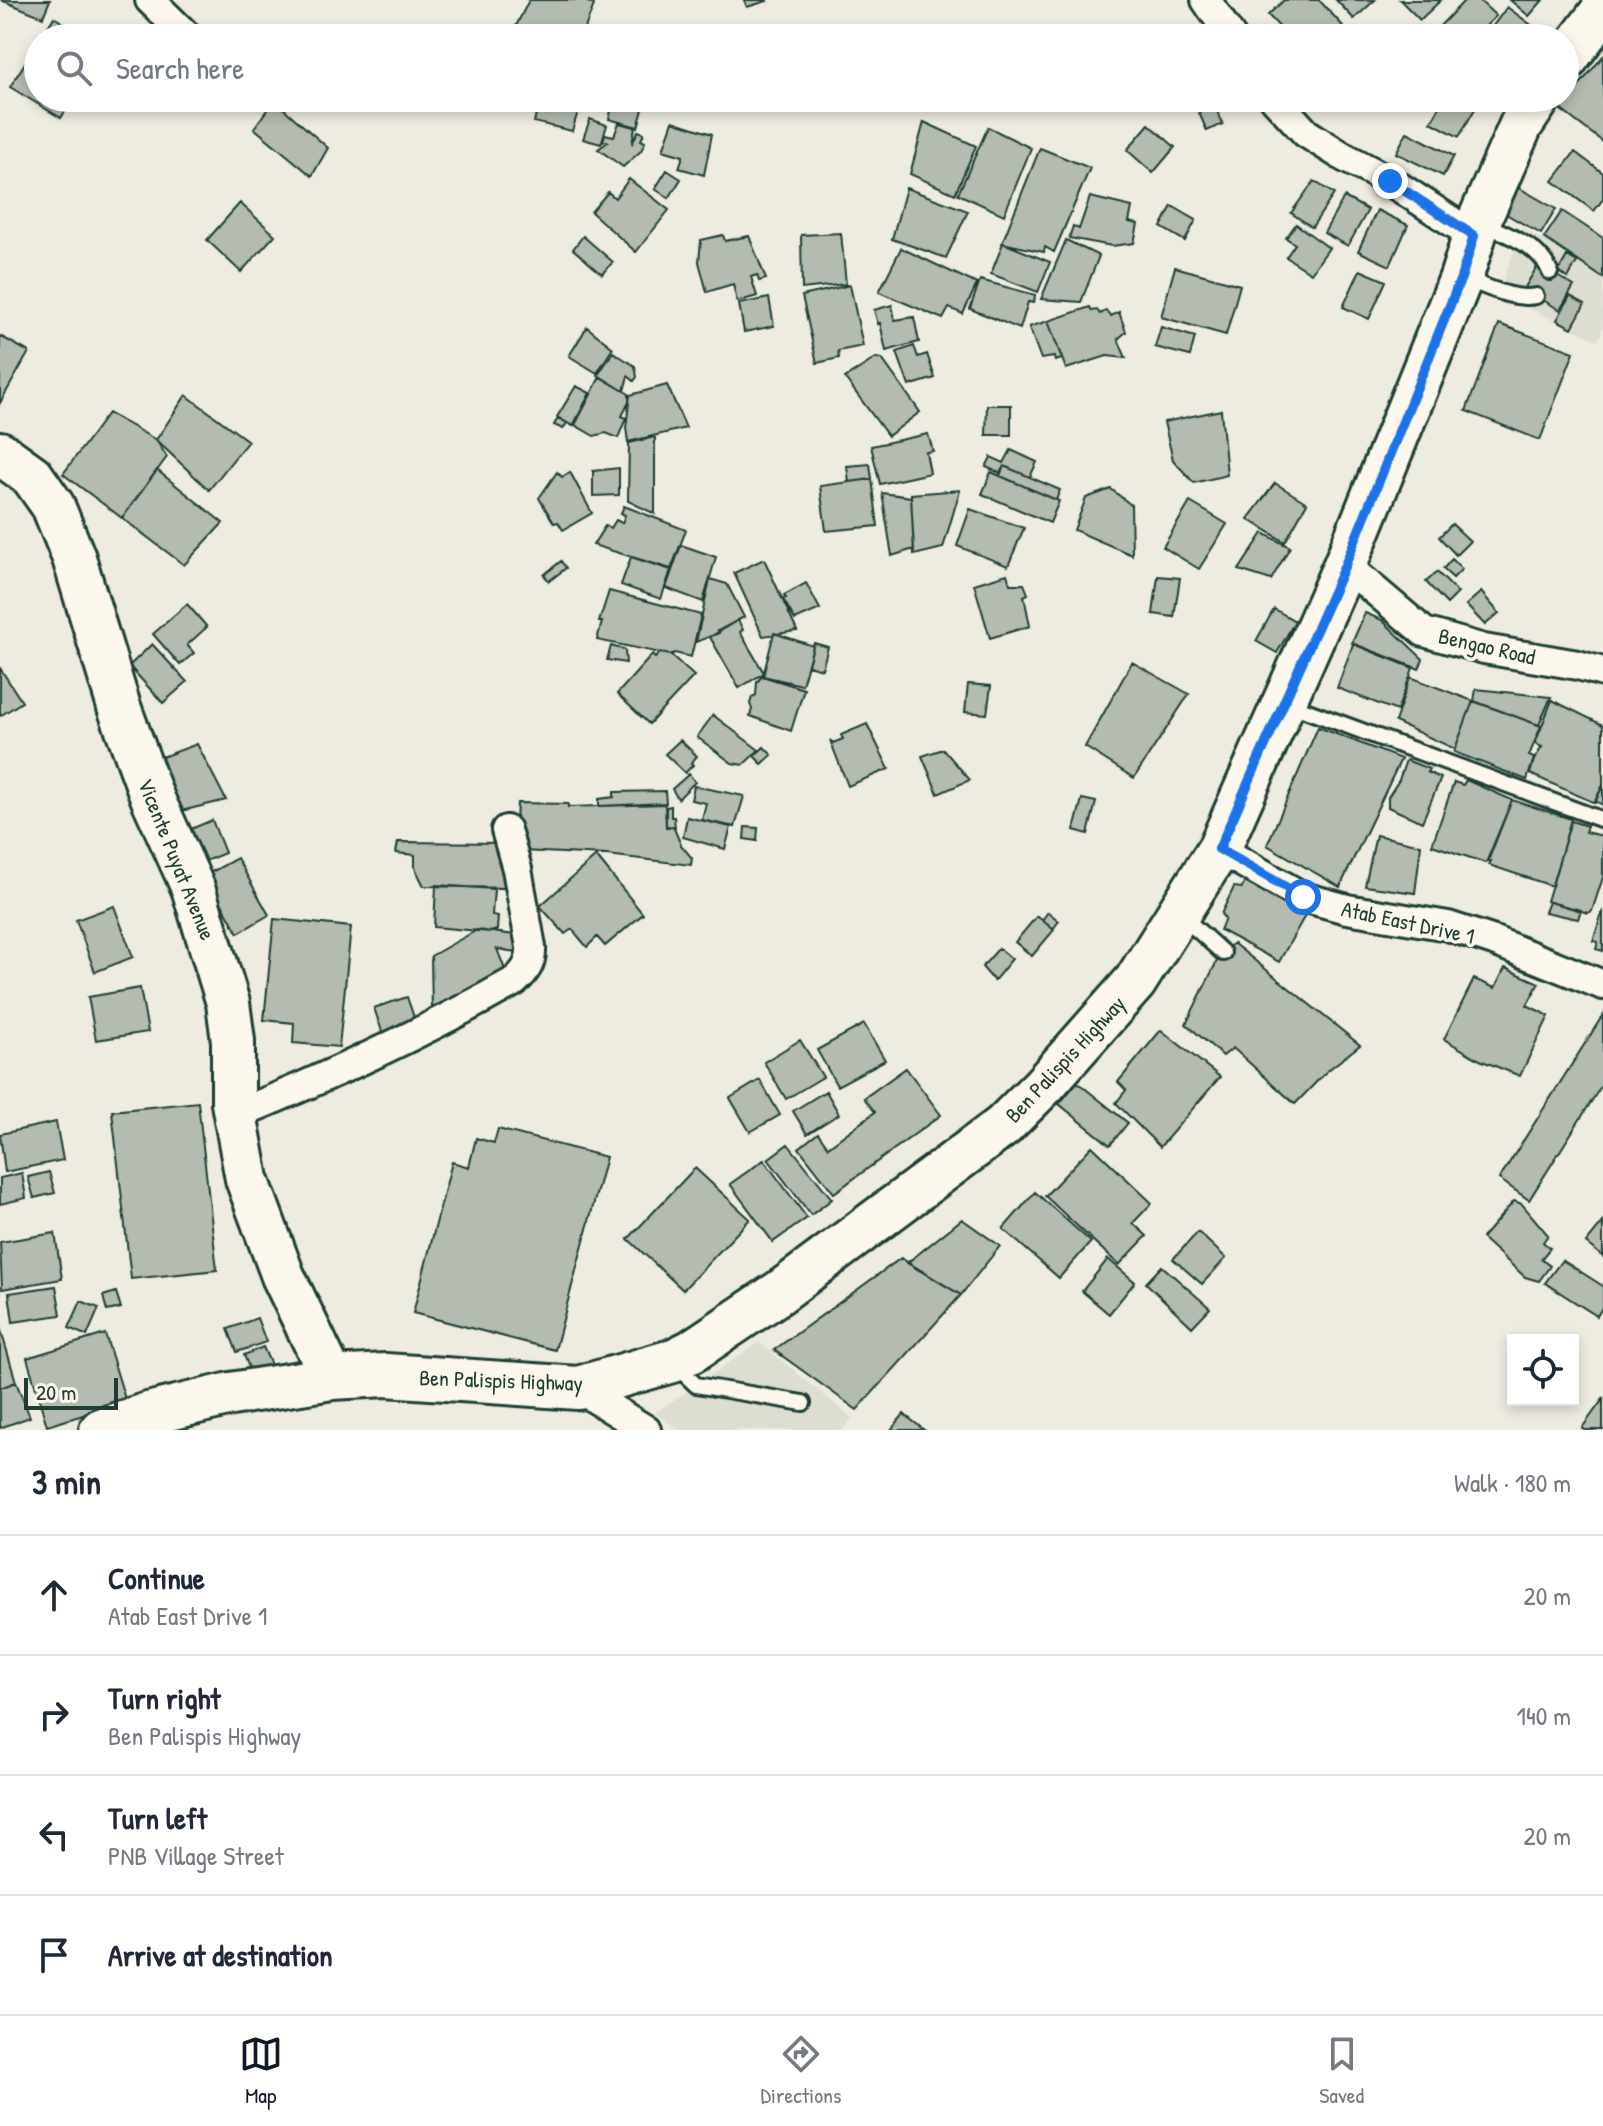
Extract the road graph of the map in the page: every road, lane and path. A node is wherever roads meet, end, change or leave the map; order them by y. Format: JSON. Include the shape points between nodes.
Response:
{"nodes":[{"id":1,"x":150,"y":0,"type":"edge"},
{"id":2,"x":1206,"y":0,"type":"edge"},
{"id":3,"x":1603,"y":10,"type":"edge"},
{"id":4,"x":175,"y":24,"type":"edge"},
{"id":5,"x":1222,"y":24,"type":"edge"},
{"id":6,"x":1579,"y":42,"type":"edge"},
{"id":7,"x":1287,"y":112,"type":"edge"},
{"id":8,"x":1530,"y":112,"type":"edge"},
{"id":9,"x":1477,"y":229,"type":"junction"},
{"id":10,"x":1550,"y":272,"type":"dead end"},
{"id":11,"x":1461,"y":278,"type":"junction"},
{"id":12,"x":1536,"y":296,"type":"dead end"},
{"id":13,"x":0,"y":453,"type":"edge"},
{"id":14,"x":1345,"y":565,"type":"junction"},
{"id":15,"x":1603,"y":672,"type":"edge"},
{"id":16,"x":1285,"y":703,"type":"junction"},
{"id":17,"x":1603,"y":820,"type":"edge"},
{"id":18,"x":506,"y":830,"type":"dead end"},
{"id":19,"x":1219,"y":849,"type":"junction"},
{"id":20,"x":1177,"y":912,"type":"junction"},
{"id":21,"x":1223,"y":953,"type":"dead end"},
{"id":22,"x":1603,"y":985,"type":"edge"},
{"id":23,"x":235,"y":1115,"type":"junction"},
{"id":24,"x":672,"y":1361,"type":"junction"},
{"id":25,"x":332,"y":1378,"type":"junction"},
{"id":26,"x":578,"y":1388,"type":"junction"},
{"id":27,"x":803,"y":1403,"type":"dead end"},
{"id":28,"x":150,"y":1422,"type":"edge"},
{"id":29,"x":101,"y":1430,"type":"edge"},
{"id":30,"x":646,"y":1430,"type":"edge"}],
"edges":[{"from":1,"to":4,"type":"street"},
{"from":2,"to":5,"type":"street"},
{"from":3,"to":6,"type":"main road"},
{"from":7,"to":9,"type":"street","via":[[1306,133],[1344,157]]},
{"from":8,"to":9,"type":"main road","name":"Ben Palispis Highway"},
{"from":9,"to":10,"type":"lane","via":[[1530,247],[1546,260]]},
{"from":9,"to":11,"type":"main road","name":"Ben Palispis Highway"},
{"from":11,"to":12,"type":"lane"},
{"from":11,"to":14,"type":"main road","name":"Ben Palispis Highway"},
{"from":13,"to":23,"type":"main road","name":"Vicente Puyat Avenue","via":[[32,476],[53,506],[142,772],[193,888],[228,1003]]},
{"from":14,"to":15,"type":"street","name":"Bengao Road","via":[[1424,632]]},
{"from":14,"to":16,"type":"main road","name":"Ben Palispis Highway"},
{"from":16,"to":17,"type":"lane"},
{"from":16,"to":19,"type":"main road","name":"Ben Palispis Highway"},
{"from":18,"to":23,"type":"street","via":[[531,947],[525,971],[403,1040]]},
{"from":19,"to":20,"type":"main road","name":"Ben Palispis Highway"},
{"from":19,"to":22,"type":"street","name":"Atab East Drive 1","via":[[1303,897],[1448,926]]},
{"from":20,"to":21,"type":"lane"},
{"from":20,"to":24,"type":"main road","name":"Ben Palispis Highway","via":[[1135,982],[1003,1126],[780,1292]]},
{"from":23,"to":25,"type":"main road","name":"Vicente Puyat Avenue","via":[[260,1216]]},
{"from":24,"to":26,"type":"main road","name":"Ben Palispis Highway"},
{"from":24,"to":27,"type":"lane","via":[[696,1385]]},
{"from":25,"to":26,"type":"main road","name":"Ben Palispis Highway","via":[[386,1375]]},
{"from":25,"to":28,"type":"main road","name":"Ben Palispis Highway","via":[[231,1394]]},
{"from":26,"to":30,"type":"street"},
{"from":28,"to":29,"type":"main road","name":"Ben Palispis Highway"}]}
